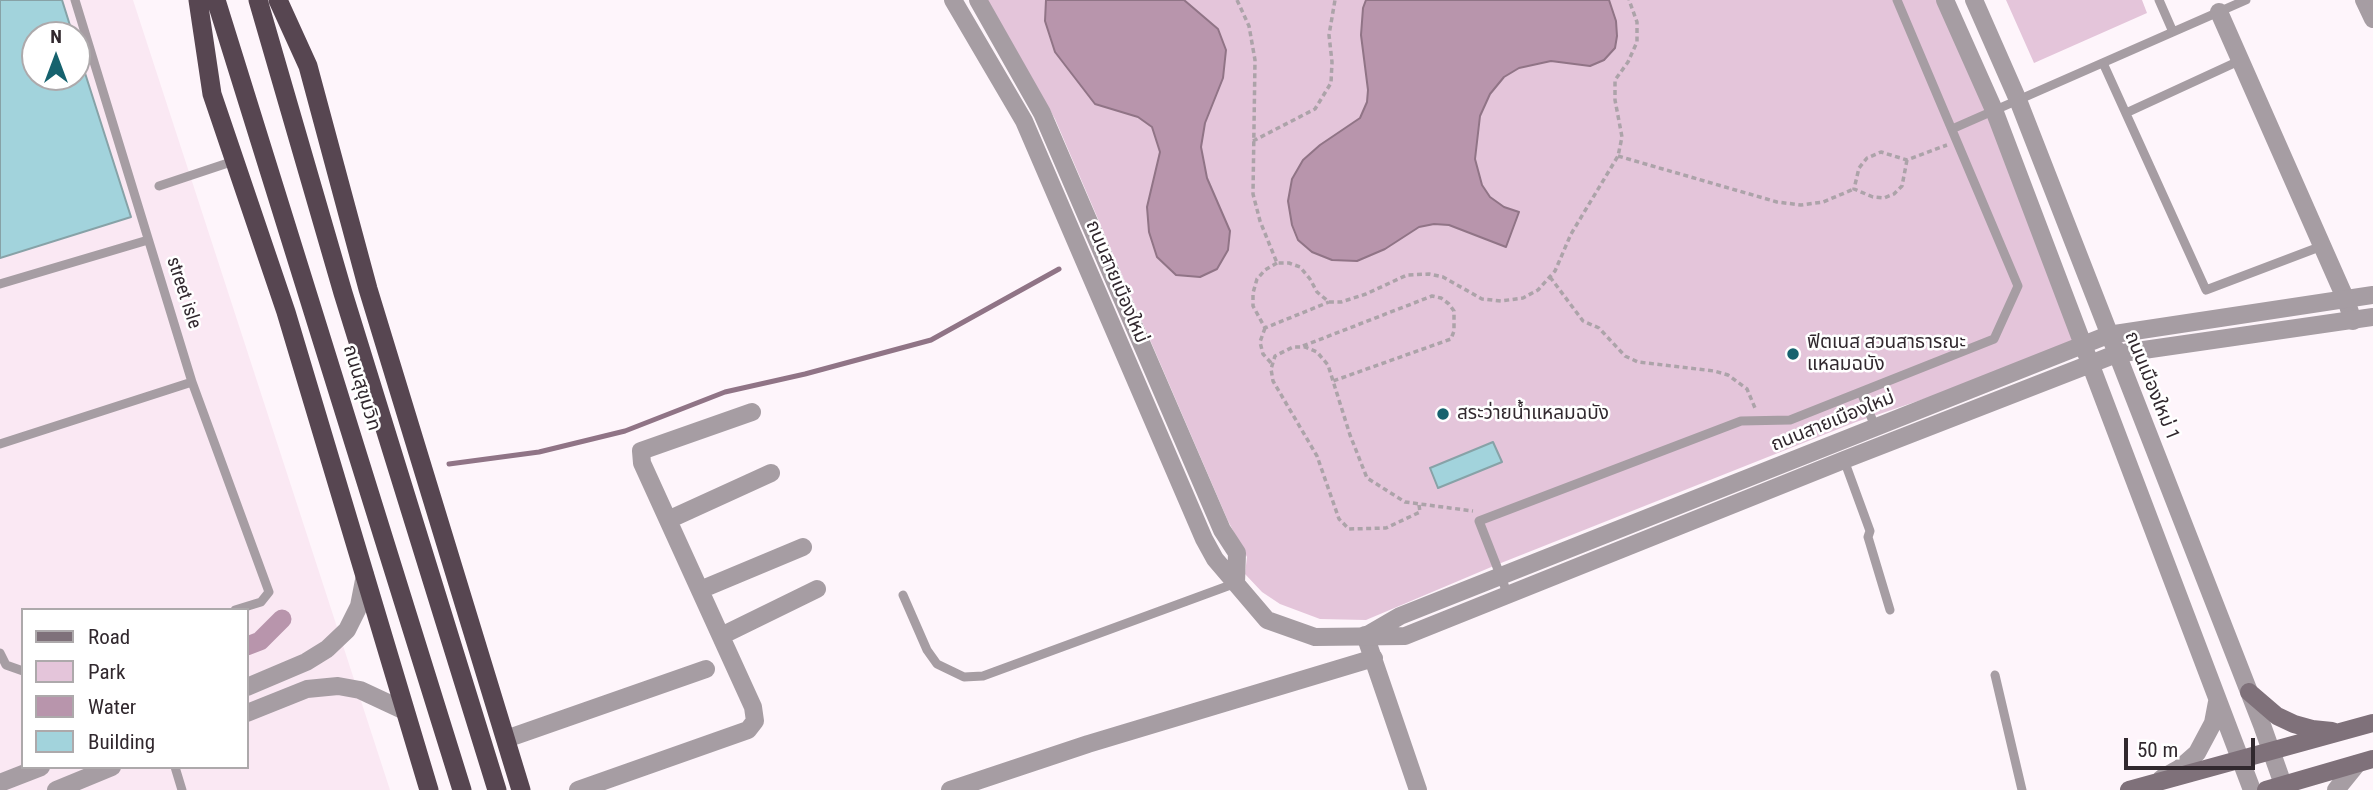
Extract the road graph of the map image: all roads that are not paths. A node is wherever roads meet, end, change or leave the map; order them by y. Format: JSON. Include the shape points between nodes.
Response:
{"nodes":[{"id":1,"x":75,"y":0,"type":"edge"},
{"id":2,"x":198,"y":0,"type":"edge"},
{"id":3,"x":216,"y":0,"type":"edge"},
{"id":4,"x":258,"y":0,"type":"edge"},
{"id":5,"x":278,"y":0,"type":"edge"},
{"id":6,"x":953,"y":0,"type":"edge"},
{"id":7,"x":978,"y":0,"type":"edge"},
{"id":8,"x":1897,"y":0,"type":"edge"},
{"id":9,"x":1945,"y":0,"type":"edge"},
{"id":10,"x":1974,"y":0,"type":"edge"},
{"id":11,"x":2159,"y":0,"type":"edge"},
{"id":12,"x":2246,"y":0,"type":"edge"},
{"id":13,"x":2364,"y":0,"type":"edge"},
{"id":14,"x":2219,"y":12,"type":"junction"},
{"id":15,"x":2373,"y":19,"type":"edge"},
{"id":16,"x":996,"y":30,"type":"junction"},
{"id":17,"x":2173,"y":32,"type":"junction"},
{"id":18,"x":979,"y":40,"type":"junction"},
{"id":19,"x":2241,"y":60,"type":"junction"},
{"id":20,"x":2103,"y":63,"type":"junction"},
{"id":21,"x":2018,"y":100,"type":"junction"},
{"id":22,"x":1994,"y":110,"type":"junction"},
{"id":23,"x":2126,"y":113,"type":"junction"},
{"id":24,"x":1952,"y":129,"type":"junction"},
{"id":25,"x":234,"y":160,"type":"junction"},
{"id":26,"x":159,"y":187,"type":"dead end"},
{"id":27,"x":148,"y":240,"type":"junction"},
{"id":28,"x":2322,"y":246,"type":"junction"},
{"id":29,"x":0,"y":284,"type":"edge"},
{"id":30,"x":2373,"y":295,"type":"edge"},
{"id":31,"x":2346,"y":300,"type":"junction"},
{"id":32,"x":2373,"y":317,"type":"edge"},
{"id":33,"x":2353,"y":321,"type":"junction"},
{"id":34,"x":2108,"y":335,"type":"junction"},
{"id":35,"x":2083,"y":345,"type":"junction"},
{"id":36,"x":2116,"y":354,"type":"junction"},
{"id":37,"x":2091,"y":364,"type":"junction"},
{"id":38,"x":192,"y":382,"type":"junction"},
{"id":39,"x":1861,"y":392,"type":"junction"},
{"id":40,"x":752,"y":412,"type":"dead end"},
{"id":41,"x":1174,"y":418,"type":"junction"},
{"id":42,"x":1156,"y":427,"type":"junction"},
{"id":43,"x":1879,"y":436,"type":"junction"},
{"id":44,"x":0,"y":444,"type":"edge"},
{"id":45,"x":1844,"y":460,"type":"junction"},
{"id":46,"x":771,"y":473,"type":"dead end"},
{"id":47,"x":668,"y":520,"type":"junction"},
{"id":48,"x":803,"y":547,"type":"dead end"},
{"id":49,"x":365,"y":575,"type":"junction"},
{"id":50,"x":1502,"y":576,"type":"junction"},
{"id":51,"x":1236,"y":583,"type":"junction"},
{"id":52,"x":817,"y":589,"type":"dead end"},
{"id":53,"x":700,"y":590,"type":"junction"},
{"id":54,"x":902,"y":595,"type":"dead end"},
{"id":55,"x":1508,"y":595,"type":"junction"},
{"id":56,"x":242,"y":608,"type":"edge"},
{"id":57,"x":1890,"y":610,"type":"dead end"},
{"id":58,"x":1366,"y":635,"type":"junction"},
{"id":59,"x":721,"y":636,"type":"junction"},
{"id":60,"x":0,"y":653,"type":"edge"},
{"id":61,"x":1374,"y":657,"type":"junction"},
{"id":62,"x":706,"y":669,"type":"dead end"},
{"id":63,"x":21,"y":670,"type":"edge"},
{"id":64,"x":1995,"y":675,"type":"dead end"},
{"id":65,"x":248,"y":687,"type":"edge"},
{"id":66,"x":2249,"y":692,"type":"junction"},
{"id":67,"x":2217,"y":702,"type":"junction"},
{"id":68,"x":405,"y":712,"type":"junction"},
{"id":69,"x":248,"y":713,"type":"edge"},
{"id":70,"x":2373,"y":723,"type":"edge"},
{"id":71,"x":2350,"y":729,"type":"junction"},
{"id":72,"x":506,"y":739,"type":"junction"},
{"id":73,"x":2272,"y":751,"type":"junction"},
{"id":74,"x":2242,"y":760,"type":"junction"},
{"id":75,"x":2365,"y":762,"type":"edge"},
{"id":76,"x":36,"y":769,"type":"edge"},
{"id":77,"x":107,"y":769,"type":"edge"},
{"id":78,"x":176,"y":769,"type":"edge"},
{"id":79,"x":3,"y":783,"type":"edge"},
{"id":80,"x":2153,"y":783,"type":"junction"},
{"id":81,"x":2278,"y":788,"type":"edge"},
{"id":82,"x":56,"y":790,"type":"edge"},
{"id":83,"x":182,"y":790,"type":"edge"},
{"id":84,"x":429,"y":790,"type":"edge"},
{"id":85,"x":462,"y":790,"type":"edge"},
{"id":86,"x":497,"y":790,"type":"edge"},
{"id":87,"x":521,"y":790,"type":"edge"},
{"id":88,"x":578,"y":790,"type":"edge"},
{"id":89,"x":950,"y":790,"type":"edge"},
{"id":90,"x":1418,"y":790,"type":"edge"},
{"id":91,"x":2022,"y":790,"type":"edge"},
{"id":92,"x":2129,"y":790,"type":"edge"},
{"id":93,"x":2252,"y":790,"type":"edge"},
{"id":94,"x":2336,"y":790,"type":"edge"}],
"edges":[{"from":1,"to":27,"type":"lane","name":"street isle"},
{"from":2,"to":25,"type":"highway","via":[[212,94]]},
{"from":3,"to":85,"type":"highway","name":"ถนนสุขุมวิท"},
{"from":4,"to":86,"type":"highway","name":"ถนนสุขุมวิท"},
{"from":5,"to":72,"type":"highway","name":"ถนนสุขุมวิท","via":[[308,66],[369,289]]},
{"from":6,"to":18,"type":"street","name":"ถนนสายเมืองใหม่"},
{"from":7,"to":16,"type":"street","name":"ถนนสายเมืองใหม่"},
{"from":8,"to":24,"type":"lane"},
{"from":9,"to":22,"type":"street"},
{"from":10,"to":21,"type":"street","name":"ถนนเมืองใหม่ 1"},
{"from":11,"to":17,"type":"lane"},
{"from":12,"to":14,"type":"lane"},
{"from":13,"to":15,"type":"street"},
{"from":14,"to":17,"type":"lane"},
{"from":14,"to":19,"type":"street"},
{"from":16,"to":18,"type":"street"},
{"from":16,"to":41,"type":"street","name":"ถนนสายเมืองใหม่","via":[[1042,113]]},
{"from":17,"to":20,"type":"lane"},
{"from":18,"to":42,"type":"street","name":"ถนนสายเมืองใหม่","via":[[1024,121]]},
{"from":19,"to":23,"type":"lane"},
{"from":19,"to":28,"type":"street"},
{"from":20,"to":21,"type":"lane"},
{"from":20,"to":23,"type":"lane"},
{"from":21,"to":22,"type":"lane"},
{"from":21,"to":34,"type":"street","name":"ถนนเมืองใหม่ 1"},
{"from":22,"to":24,"type":"lane"},
{"from":22,"to":35,"type":"street"},
{"from":23,"to":28,"type":"lane","via":[[2206,290]]},
{"from":24,"to":39,"type":"lane","via":[[2018,286],[1994,339]]},
{"from":25,"to":26,"type":"lane"},
{"from":25,"to":49,"type":"highway","via":[[286,312]]},
{"from":27,"to":29,"type":"lane"},
{"from":27,"to":38,"type":"lane","name":"street isle"},
{"from":28,"to":31,"type":"street"},
{"from":30,"to":31,"type":"street","name":"ถนนสายเมืองใหม่"},
{"from":31,"to":33,"type":"street"},
{"from":31,"to":34,"type":"street","name":"ถนนสายเมืองใหม่"},
{"from":32,"to":33,"type":"street","name":"ถนนสายเมืองใหม่"},
{"from":33,"to":36,"type":"street","name":"ถนนสายเมืองใหม่"},
{"from":34,"to":35,"type":"street","name":"ถนนสายเมืองใหม่"},
{"from":34,"to":36,"type":"street","name":"ถนนเมืองใหม่ 1"},
{"from":35,"to":37,"type":"street"},
{"from":35,"to":43,"type":"street","name":"ถนนสายเมืองใหม่"},
{"from":36,"to":37,"type":"street","name":"ถนนสายเมืองใหม่"},
{"from":36,"to":66,"type":"street","name":"ถนนเมืองใหม่ 1"},
{"from":37,"to":43,"type":"street","name":"ถนนสายเมืองใหม่"},
{"from":37,"to":67,"type":"street"},
{"from":38,"to":44,"type":"lane"},
{"from":38,"to":56,"type":"lane","name":"street isle","via":[[269,592],[261,602]]},
{"from":39,"to":43,"type":"lane"},
{"from":39,"to":50,"type":"lane","via":[[1790,420],[1741,421],[1479,521]]},
{"from":40,"to":47,"type":"street","via":[[641,451]]},
{"from":41,"to":42,"type":"street"},
{"from":41,"to":51,"type":"street","name":"ถนนสายเมืองใหม่","via":[[1222,530],[1237,554]]},
{"from":42,"to":51,"type":"street","name":"ถนนสายเมืองใหม่","via":[[1204,539]]},
{"from":43,"to":45,"type":"street","name":"ถนนสายเมืองใหม่"},
{"from":43,"to":50,"type":"street","name":"ถนนสายเมืองใหม่"},
{"from":45,"to":55,"type":"street","name":"ถนนสายเมืองใหม่"},
{"from":45,"to":57,"type":"lane","via":[[1870,531],[1867,537]]},
{"from":46,"to":47,"type":"street"},
{"from":47,"to":53,"type":"street"},
{"from":48,"to":53,"type":"street"},
{"from":49,"to":65,"type":"street","via":[[359,606],[347,630],[306,662]]},
{"from":49,"to":68,"type":"highway"},
{"from":50,"to":55,"type":"lane"},
{"from":50,"to":58,"type":"street","name":"ถนนสายเมืองใหม่"},
{"from":51,"to":54,"type":"lane","via":[[983,676],[964,677],[937,664]]},
{"from":51,"to":58,"type":"street","name":"ถนนสายเมืองใหม่","via":[[1268,620],[1315,637]]},
{"from":52,"to":59,"type":"street"},
{"from":53,"to":59,"type":"street"},
{"from":55,"to":58,"type":"street","name":"ถนนสายเมืองใหม่","via":[[1405,636]]},
{"from":58,"to":61,"type":"street"},
{"from":59,"to":88,"type":"street","via":[[753,707],[755,721],[748,730]]},
{"from":60,"to":63,"type":"lane","via":[[6,665]]},
{"from":61,"to":89,"type":"street"},
{"from":61,"to":90,"type":"street"},
{"from":62,"to":72,"type":"street"},
{"from":64,"to":91,"type":"lane"},
{"from":66,"to":71,"type":"main road","via":[[2294,724],[2331,731]]},
{"from":66,"to":73,"type":"street","name":"ถนนเมืองใหม่ 1"},
{"from":67,"to":74,"type":"street"},
{"from":67,"to":80,"type":"street","via":[[2213,723],[2197,752]]},
{"from":68,"to":69,"type":"street","via":[[360,690],[338,686],[307,689]]},
{"from":68,"to":84,"type":"highway"},
{"from":70,"to":71,"type":"main road"},
{"from":71,"to":73,"type":"main road"},
{"from":72,"to":87,"type":"highway","name":"ถนนสุขุมวิท"},
{"from":73,"to":74,"type":"main road"},
{"from":73,"to":81,"type":"street","name":"ถนนเมืองใหม่ 1"},
{"from":74,"to":80,"type":"main road"},
{"from":74,"to":93,"type":"street"},
{"from":75,"to":81,"type":"main road"},
{"from":75,"to":94,"type":"street"},
{"from":76,"to":79,"type":"street"},
{"from":77,"to":82,"type":"street"},
{"from":78,"to":83,"type":"lane"},
{"from":80,"to":92,"type":"main road"}]}
